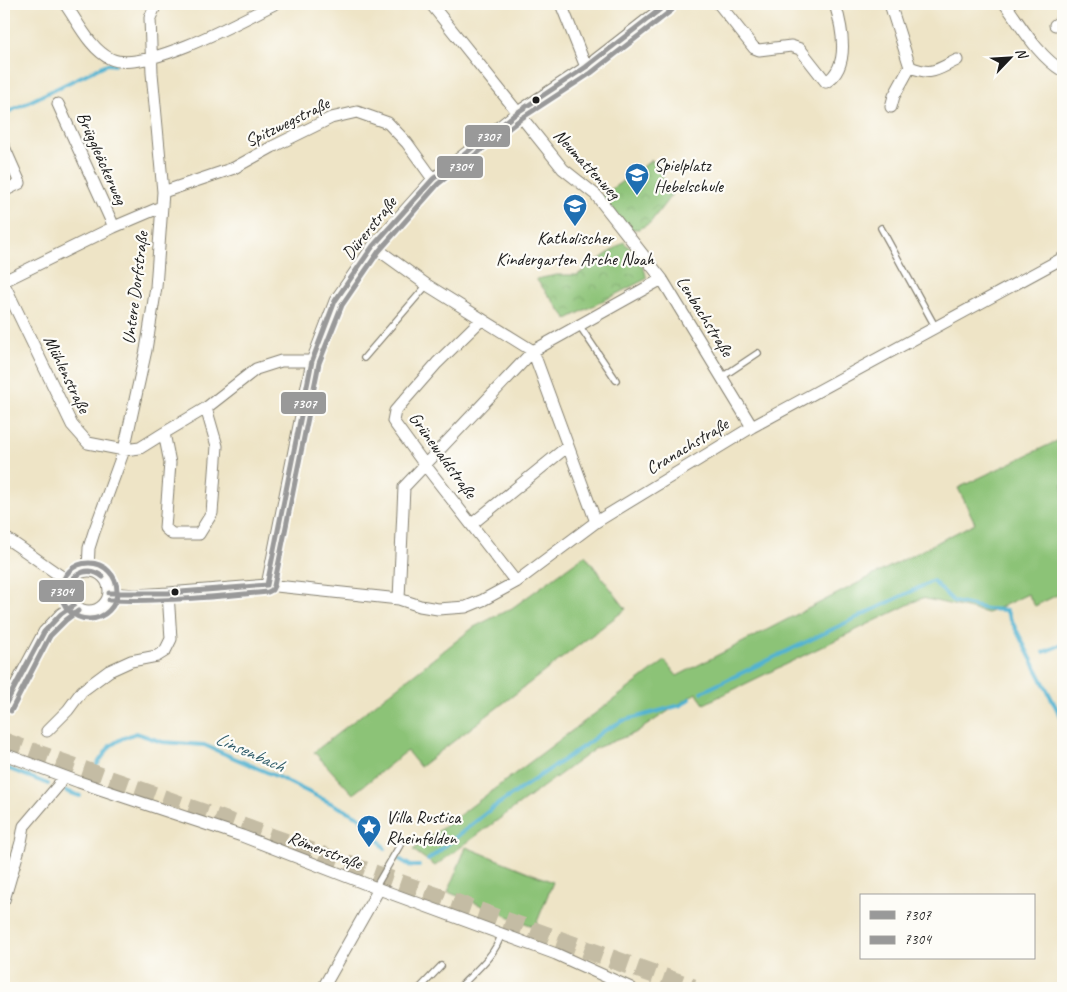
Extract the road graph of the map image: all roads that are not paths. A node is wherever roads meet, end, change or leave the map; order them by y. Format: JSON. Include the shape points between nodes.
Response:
{"nodes":[{"id":1,"x":65,"y":4,"type":"edge"},
{"id":2,"x":156,"y":4,"type":"edge"},
{"id":3,"x":274,"y":4,"type":"edge"},
{"id":4,"x":431,"y":4,"type":"edge"},
{"id":5,"x":561,"y":4,"type":"edge"},
{"id":6,"x":667,"y":4,"type":"edge"},
{"id":7,"x":719,"y":4,"type":"edge"},
{"id":8,"x":834,"y":4,"type":"edge"},
{"id":9,"x":890,"y":4,"type":"edge"},
{"id":10,"x":1005,"y":4,"type":"edge"},
{"id":11,"x":151,"y":58,"type":"junction"},
{"id":12,"x":957,"y":60,"type":"dead end"},
{"id":13,"x":586,"y":67,"type":"junction"},
{"id":14,"x":910,"y":67,"type":"junction"},
{"id":15,"x":1063,"y":71,"type":"edge"},
{"id":16,"x":58,"y":104,"type":"dead end"},
{"id":17,"x":891,"y":107,"type":"dead end"},
{"id":18,"x":518,"y":112,"type":"junction"},
{"id":19,"x":4,"y":147,"type":"edge"},
{"id":20,"x":433,"y":179,"type":"junction"},
{"id":21,"x":4,"y":191,"type":"edge"},
{"id":22,"x":163,"y":192,"type":"junction"},
{"id":23,"x":161,"y":208,"type":"junction"},
{"id":24,"x":114,"y":227,"type":"junction"},
{"id":25,"x":881,"y":228,"type":"dead end"},
{"id":26,"x":373,"y":246,"type":"junction"},
{"id":27,"x":1063,"y":258,"type":"edge"},
{"id":28,"x":662,"y":279,"type":"junction"},
{"id":29,"x":4,"y":283,"type":"edge"},
{"id":30,"x":427,"y":285,"type":"junction"},
{"id":31,"x":482,"y":320,"type":"junction"},
{"id":32,"x":579,"y":325,"type":"junction"},
{"id":33,"x":936,"y":328,"type":"junction"},
{"id":34,"x":533,"y":352,"type":"junction"},
{"id":35,"x":758,"y":352,"type":"dead end"},
{"id":36,"x":364,"y":358,"type":"dead end"},
{"id":37,"x":312,"y":362,"type":"junction"},
{"id":38,"x":722,"y":377,"type":"junction"},
{"id":39,"x":616,"y":380,"type":"dead end"},
{"id":40,"x":206,"y":408,"type":"junction"},
{"id":41,"x":752,"y":427,"type":"junction"},
{"id":42,"x":164,"y":434,"type":"junction"},
{"id":43,"x":568,"y":446,"type":"junction"},
{"id":44,"x":124,"y":450,"type":"junction"},
{"id":45,"x":425,"y":465,"type":"junction"},
{"id":46,"x":596,"y":522,"type":"junction"},
{"id":47,"x":472,"y":524,"type":"junction"},
{"id":48,"x":4,"y":537,"type":"edge"},
{"id":49,"x":88,"y":570,"type":"junction"},
{"id":50,"x":70,"y":582,"type":"junction"},
{"id":51,"x":516,"y":582,"type":"junction"},
{"id":52,"x":267,"y":584,"type":"junction"},
{"id":53,"x":109,"y":593,"type":"junction"},
{"id":54,"x":168,"y":593,"type":"junction"},
{"id":55,"x":399,"y":599,"type":"junction"},
{"id":56,"x":74,"y":605,"type":"junction"},
{"id":57,"x":4,"y":707,"type":"edge"},
{"id":58,"x":47,"y":732,"type":"dead end"},
{"id":59,"x":4,"y":754,"type":"edge"},
{"id":60,"x":63,"y":776,"type":"junction"},
{"id":61,"x":400,"y":846,"type":"dead end"},
{"id":62,"x":377,"y":889,"type":"junction"},
{"id":63,"x":4,"y":900,"type":"edge"},
{"id":64,"x":501,"y":935,"type":"junction"},
{"id":65,"x":441,"y":966,"type":"dead end"},
{"id":66,"x":322,"y":988,"type":"edge"},
{"id":67,"x":420,"y":988,"type":"edge"},
{"id":68,"x":459,"y":988,"type":"edge"},
{"id":69,"x":630,"y":988,"type":"edge"}],
"edges":[{"from":1,"to":11,"type":"street","via":[[98,50],[112,60]]},
{"from":2,"to":11,"type":"street","name":"Untere Dorfstraße","via":[[150,18]]},
{"from":3,"to":11,"type":"street","via":[[232,26]]},
{"from":4,"to":18,"type":"street","name":"Neumattenweg"},
{"from":5,"to":13,"type":"street"},
{"from":6,"to":13,"type":"street","name":"Dürerstraße"},
{"from":7,"to":8,"type":"street","via":[[754,48],[791,46],[800,49],[826,82],[834,77],[843,40]]},
{"from":9,"to":14,"type":"street"},
{"from":10,"to":15,"type":"street","via":[[1046,58]]},
{"from":11,"to":22,"type":"street","name":"Untere Dorfstraße"},
{"from":12,"to":14,"type":"street","via":[[930,72]]},
{"from":13,"to":18,"type":"street","name":"Dürerstraße"},
{"from":14,"to":17,"type":"street"},
{"from":16,"to":24,"type":"street","name":"Brüggleäckerweg"},
{"from":18,"to":20,"type":"street","name":"Dürerstraße"},
{"from":18,"to":28,"type":"street","name":"Neumattenweg","via":[[563,169],[596,195]]},
{"from":19,"to":21,"type":"street","via":[[20,183]]},
{"from":20,"to":22,"type":"street","name":"Spitzwegstraße","via":[[388,123],[357,112],[331,118],[234,168]]},
{"from":20,"to":26,"type":"street","name":"Dürerstraße"},
{"from":22,"to":23,"type":"street","name":"Untere Dorfstraße"},
{"from":23,"to":24,"type":"street","name":"Brüggleäckerweg"},
{"from":23,"to":44,"type":"street","name":"Untere Dorfstraße","via":[[156,287],[148,341]]},
{"from":24,"to":29,"type":"street","name":"Brüggleäckerweg"},
{"from":25,"to":33,"type":"lane"},
{"from":26,"to":30,"type":"street"},
{"from":26,"to":37,"type":"street","name":"Dürerstraße","via":[[335,301]]},
{"from":27,"to":33,"type":"street","name":"Cranachstraße"},
{"from":28,"to":32,"type":"street","name":"Lenbachstraße"},
{"from":28,"to":38,"type":"street","name":"Lenbachstraße"},
{"from":29,"to":44,"type":"street","name":"Mühlenstraße","via":[[72,425],[88,443]]},
{"from":30,"to":31,"type":"street"},
{"from":30,"to":36,"type":"lane"},
{"from":31,"to":34,"type":"street"},
{"from":31,"to":45,"type":"street","name":"Grünewaldstraße","via":[[437,363],[395,411],[393,421]]},
{"from":32,"to":34,"type":"street","name":"Lenbachstraße"},
{"from":32,"to":39,"type":"lane"},
{"from":33,"to":41,"type":"street","name":"Cranachstraße"},
{"from":34,"to":43,"type":"street"},
{"from":34,"to":45,"type":"street","name":"Lenbachstraße"},
{"from":35,"to":38,"type":"lane"},
{"from":37,"to":40,"type":"street","via":[[281,361],[256,369]]},
{"from":37,"to":52,"type":"street","name":"Dürerstraße"},
{"from":38,"to":41,"type":"street","name":"Lenbachstraße"},
{"from":40,"to":42,"type":"street"},
{"from":40,"to":42,"type":"street","via":[[217,446],[212,513],[199,534],[172,534],[165,528],[170,463]]},
{"from":41,"to":46,"type":"street","name":"Cranachstraße"},
{"from":42,"to":44,"type":"street","via":[[140,448]]},
{"from":43,"to":46,"type":"street"},
{"from":43,"to":47,"type":"street","name":"Grünewaldstraße"},
{"from":44,"to":49,"type":"street","name":"Untere Dorfstraße","via":[[89,548]]},
{"from":45,"to":47,"type":"street","name":"Grünewaldstraße"},
{"from":45,"to":55,"type":"street","name":"Lenbachstraße","via":[[404,487]]},
{"from":46,"to":51,"type":"street","name":"Cranachstraße"},
{"from":47,"to":51,"type":"street","name":"Grünewaldstraße"},
{"from":48,"to":50,"type":"street"},
{"from":49,"to":50,"type":"street","via":[[78,573]]},
{"from":49,"to":53,"type":"street","via":[[103,576]]},
{"from":50,"to":56,"type":"street","via":[[68,591]]},
{"from":51,"to":55,"type":"street","name":"Cranachstraße","via":[[466,607],[438,609]]},
{"from":52,"to":54,"type":"street","name":"Cranachstraße"},
{"from":52,"to":55,"type":"street","name":"Cranachstraße"},
{"from":53,"to":54,"type":"street","name":"Cranachstraße"},
{"from":53,"to":56,"type":"street","via":[[103,605],[94,611]]},
{"from":54,"to":58,"type":"street","via":[[171,639],[165,651],[109,671],[82,691]]},
{"from":56,"to":57,"type":"street","via":[[44,632]]},
{"from":59,"to":60,"type":"street","name":"Römerstraße"},
{"from":60,"to":62,"type":"street","name":"Römerstraße","via":[[242,836]]},
{"from":60,"to":63,"type":"street","via":[[24,826]]},
{"from":61,"to":62,"type":"lane"},
{"from":62,"to":64,"type":"street","name":"Römerstraße"},
{"from":62,"to":66,"type":"street"},
{"from":64,"to":68,"type":"lane","via":[[493,952]]},
{"from":64,"to":69,"type":"street","name":"Römerstraße","via":[[556,954]]},
{"from":65,"to":67,"type":"lane"}]}
